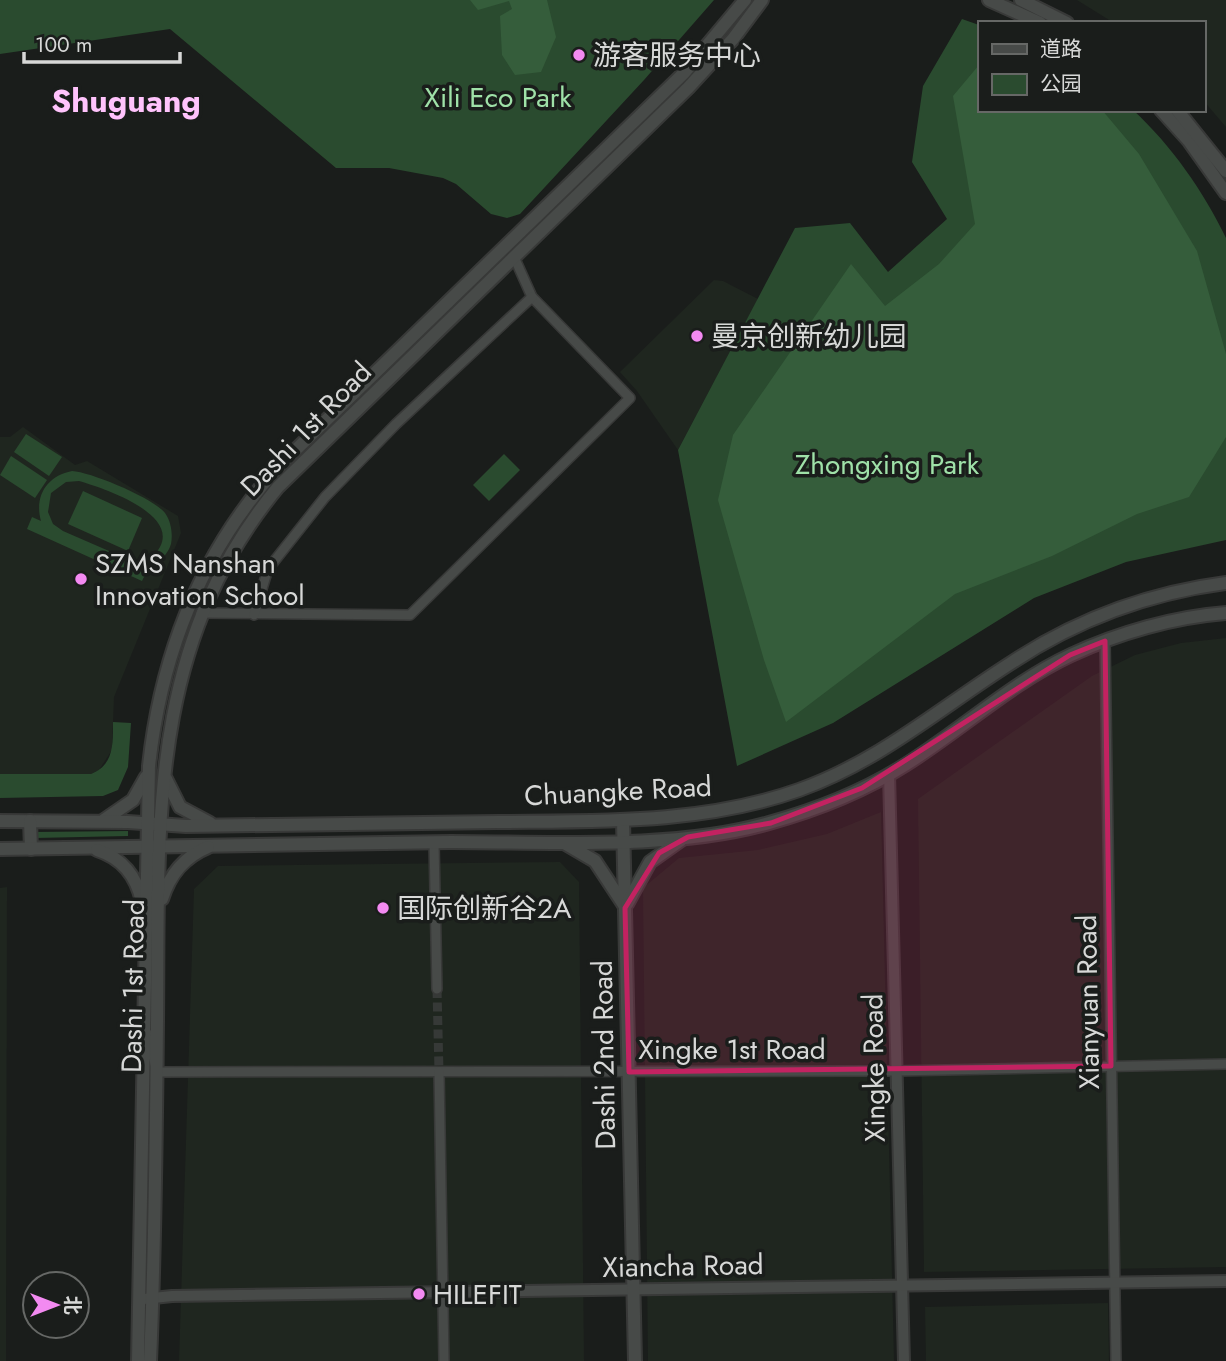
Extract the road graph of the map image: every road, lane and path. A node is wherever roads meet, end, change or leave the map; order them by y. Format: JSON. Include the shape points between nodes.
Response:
{"nodes":[{"id":1,"x":745,"y":0,"type":"edge"},
{"id":2,"x":762,"y":0,"type":"edge"},
{"id":3,"x":989,"y":0,"type":"edge"},
{"id":4,"x":1021,"y":0,"type":"edge"},
{"id":5,"x":1036,"y":21,"type":"edge"},
{"id":6,"x":1063,"y":21,"type":"edge"},
{"id":7,"x":1163,"y":112,"type":"edge"},
{"id":8,"x":1179,"y":112,"type":"edge"},
{"id":9,"x":1226,"y":171,"type":"edge"},
{"id":10,"x":1226,"y":193,"type":"edge"},
{"id":11,"x":515,"y":259,"type":"junction"},
{"id":12,"x":532,"y":297,"type":"junction"},
{"id":13,"x":1226,"y":583,"type":"edge"},
{"id":14,"x":201,"y":613,"type":"junction"},
{"id":15,"x":1226,"y":613,"type":"edge"},
{"id":16,"x":254,"y":615,"type":"junction"},
{"id":17,"x":1105,"y":641,"type":"junction"},
{"id":18,"x":165,"y":761,"type":"junction"},
{"id":19,"x":149,"y":766,"type":"junction"},
{"id":20,"x":889,"y":774,"type":"junction"},
{"id":21,"x":623,"y":820,"type":"junction"},
{"id":22,"x":0,"y":821,"type":"edge"},
{"id":23,"x":30,"y":821,"type":"junction"},
{"id":24,"x":99,"y":821,"type":"junction"},
{"id":25,"x":147,"y":824,"type":"junction"},
{"id":26,"x":161,"y":825,"type":"junction"},
{"id":27,"x":220,"y":825,"type":"junction"},
{"id":28,"x":688,"y":837,"type":"junction"},
{"id":29,"x":623,"y":840,"type":"junction"},
{"id":30,"x":434,"y":842,"type":"junction"},
{"id":31,"x":559,"y":842,"type":"junction"},
{"id":32,"x":218,"y":844,"type":"junction"},
{"id":33,"x":161,"y":845,"type":"junction"},
{"id":34,"x":146,"y":846,"type":"junction"},
{"id":35,"x":86,"y":847,"type":"junction"},
{"id":36,"x":0,"y":849,"type":"edge"},
{"id":37,"x":31,"y":849,"type":"junction"},
{"id":38,"x":149,"y":887,"type":"junction"},
{"id":39,"x":625,"y":908,"type":"junction"},
{"id":40,"x":158,"y":913,"type":"junction"},
{"id":41,"x":437,"y":989,"type":"tunnel mouth"},
{"id":42,"x":146,"y":1028,"type":"junction"},
{"id":43,"x":1226,"y":1064,"type":"edge"},
{"id":44,"x":1111,"y":1066,"type":"junction"},
{"id":45,"x":897,"y":1071,"type":"junction"},
{"id":46,"x":157,"y":1072,"type":"junction"},
{"id":47,"x":439,"y":1072,"type":"junction"},
{"id":48,"x":629,"y":1072,"type":"junction"},
{"id":49,"x":1226,"y":1281,"type":"edge"},
{"id":50,"x":902,"y":1284,"type":"junction"},
{"id":51,"x":1114,"y":1284,"type":"junction"},
{"id":52,"x":635,"y":1289,"type":"junction"},
{"id":53,"x":443,"y":1293,"type":"junction"},
{"id":54,"x":147,"y":1299,"type":"junction"},
{"id":55,"x":138,"y":1361,"type":"edge"},
{"id":56,"x":150,"y":1361,"type":"edge"},
{"id":57,"x":444,"y":1361,"type":"edge"},
{"id":58,"x":635,"y":1361,"type":"edge"},
{"id":59,"x":904,"y":1361,"type":"edge"},
{"id":60,"x":1116,"y":1361,"type":"edge"}],
"edges":[{"from":1,"to":19,"type":"main road","name":"Dashi 1st Road","via":[[684,73],[264,483],[215,552],[187,608],[161,687]]},
{"from":2,"to":11,"type":"main road","name":"Dashi 1st Road","via":[[688,88]]},
{"from":3,"to":5,"type":"main road"},
{"from":4,"to":6,"type":"main road"},
{"from":7,"to":10,"type":"main road"},
{"from":8,"to":9,"type":"main road"},
{"from":11,"to":12,"type":"street"},
{"from":11,"to":14,"type":"main road","name":"Dashi 1st Road","via":[[278,487],[237,542]]},
{"from":12,"to":16,"type":"street","via":[[325,497],[268,569]]},
{"from":12,"to":16,"type":"street","via":[[630,398],[410,615]]},
{"from":13,"to":21,"type":"main road","name":"Chuangke Road","via":[[1128,605],[1062,633],[1001,669],[887,749],[814,784],[718,811]]},
{"from":14,"to":16,"type":"street"},
{"from":14,"to":18,"type":"main road","name":"Dashi 1st Road","via":[[174,698]]},
{"from":15,"to":17,"type":"main road","name":"Chuangke Road","via":[[1182,619]]},
{"from":17,"to":20,"type":"main road","name":"Chuangke Road","via":[[1034,676]]},
{"from":17,"to":44,"type":"street","name":"Xianyuan Road"},
{"from":18,"to":26,"type":"main road","name":"Dashi 1st Road"},
{"from":18,"to":27,"type":"main road","via":[[176,803],[194,817]]},
{"from":19,"to":24,"type":"main road","via":[[133,800],[115,816]]},
{"from":19,"to":25,"type":"main road","name":"Dashi 1st Road"},
{"from":20,"to":28,"type":"main road","name":"Chuangke Road","via":[[790,817],[739,831]]},
{"from":20,"to":45,"type":"street","name":"Xingke Road"},
{"from":21,"to":27,"type":"main road","name":"Chuangke Road"},
{"from":21,"to":29,"type":"main road","name":"Dashi 2nd Road"},
{"from":22,"to":23,"type":"main road","name":"Chuangke Road"},
{"from":23,"to":24,"type":"main road","name":"Chuangke Road"},
{"from":23,"to":37,"type":"main road"},
{"from":24,"to":25,"type":"main road","name":"Chuangke Road"},
{"from":25,"to":26,"type":"main road","name":"Chuangke Road"},
{"from":25,"to":34,"type":"main road","name":"Dashi 1st Road"},
{"from":26,"to":27,"type":"main road","name":"Chuangke Road"},
{"from":26,"to":33,"type":"main road","name":"Dashi 1st Road"},
{"from":28,"to":29,"type":"main road","name":"Chuangke Road"},
{"from":28,"to":39,"type":"main road","via":[[650,862]]},
{"from":29,"to":31,"type":"main road","name":"Chuangke Road"},
{"from":29,"to":39,"type":"main road","name":"Dashi 2nd Road"},
{"from":30,"to":31,"type":"main road","name":"Chuangke Road"},
{"from":30,"to":32,"type":"main road","name":"Chuangke Road"},
{"from":30,"to":41,"type":"street"},
{"from":31,"to":39,"type":"main road","via":[[582,850],[595,861]]},
{"from":32,"to":33,"type":"main road","name":"Chuangke Road"},
{"from":32,"to":40,"type":"main road","via":[[197,852],[179,867],[167,884]]},
{"from":33,"to":34,"type":"main road","name":"Chuangke Road"},
{"from":33,"to":40,"type":"main road","name":"Dashi 1st Road"},
{"from":34,"to":35,"type":"main road","name":"Chuangke Road"},
{"from":34,"to":38,"type":"main road","name":"Dashi 1st Road"},
{"from":35,"to":37,"type":"main road","name":"Chuangke Road"},
{"from":35,"to":38,"type":"main road","via":[[126,867],[142,902]]},
{"from":36,"to":37,"type":"main road","name":"Chuangke Road"},
{"from":38,"to":42,"type":"main road","name":"Dashi 1st Road"},
{"from":39,"to":48,"type":"main road","name":"Dashi 2nd Road"},
{"from":40,"to":46,"type":"main road","name":"Dashi 1st Road"},
{"from":42,"to":46,"type":"street"},
{"from":42,"to":54,"type":"main road","name":"Dashi 1st Road"},
{"from":43,"to":44,"type":"street","name":"Xingke 1st Road"},
{"from":44,"to":45,"type":"street","name":"Xingke 1st Road"},
{"from":44,"to":51,"type":"street","name":"Xianyuan Road"},
{"from":45,"to":48,"type":"street","name":"Xingke 1st Road"},
{"from":45,"to":50,"type":"street","name":"Xingke Road"},
{"from":46,"to":47,"type":"street","name":"Xingke 1st Road"},
{"from":46,"to":54,"type":"main road","name":"Dashi 1st Road"},
{"from":47,"to":48,"type":"street","name":"Xingke 1st Road"},
{"from":47,"to":53,"type":"street"},
{"from":48,"to":52,"type":"main road","name":"Dashi 2nd Road"},
{"from":49,"to":51,"type":"street","name":"Xiancha Road"},
{"from":50,"to":51,"type":"street","name":"Xiancha Road"},
{"from":50,"to":52,"type":"street","name":"Xiancha Road"},
{"from":50,"to":59,"type":"street","name":"Xingke Road"},
{"from":51,"to":60,"type":"street","name":"Xianyuan Road"},
{"from":52,"to":53,"type":"street","name":"Xiancha Road"},
{"from":52,"to":58,"type":"main road","name":"Dashi 2nd Road"},
{"from":53,"to":54,"type":"street","name":"Xiancha Road"},
{"from":53,"to":57,"type":"street"},
{"from":54,"to":55,"type":"main road","name":"Dashi 1st Road"},
{"from":54,"to":56,"type":"main road","name":"Dashi 1st Road"}]}
